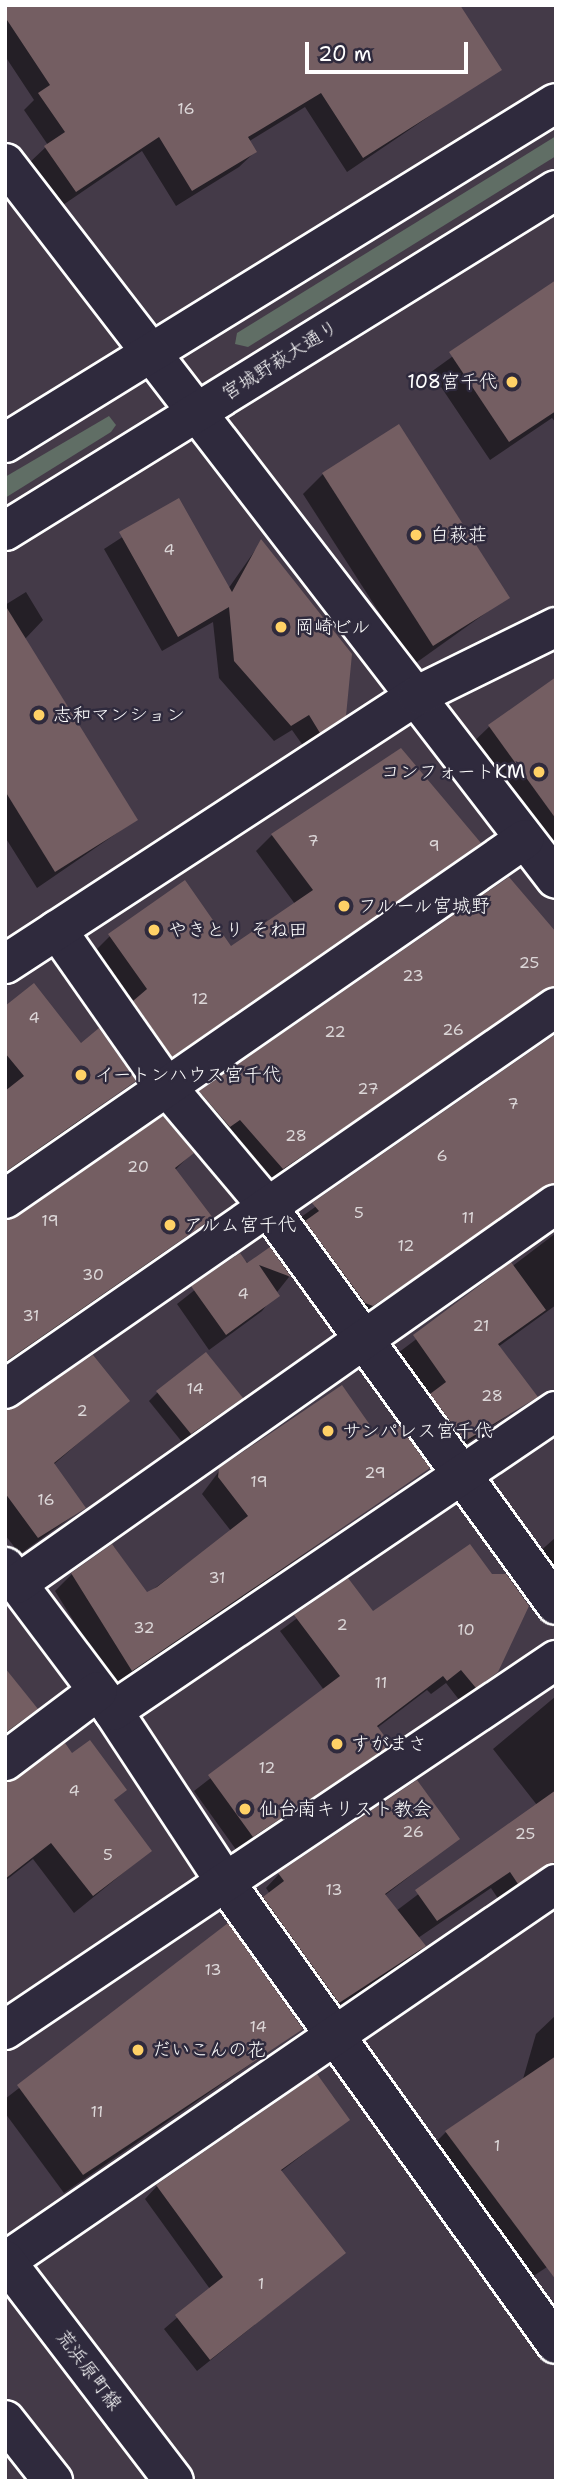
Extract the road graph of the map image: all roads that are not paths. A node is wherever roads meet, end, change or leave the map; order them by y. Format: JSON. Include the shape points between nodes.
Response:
{"nodes":[{"id":1,"x":556,"y":103,"type":"edge"},
{"id":2,"x":5,"y":163,"type":"edge"},
{"id":3,"x":556,"y":190,"type":"edge"},
{"id":4,"x":151,"y":352,"type":"junction"},
{"id":5,"x":197,"y":412,"type":"junction"},
{"id":6,"x":5,"y":443,"type":"edge"},
{"id":7,"x":5,"y":531,"type":"edge"},
{"id":8,"x":556,"y":627,"type":"edge"},
{"id":9,"x":418,"y":695,"type":"junction"},
{"id":10,"x":525,"y":839,"type":"junction"},
{"id":11,"x":556,"y":878,"type":"edge"},
{"id":12,"x":57,"y":930,"type":"junction"},
{"id":13,"x":5,"y":964,"type":"edge"},
{"id":14,"x":556,"y":1007,"type":"edge"},
{"id":15,"x":167,"y":1087,"type":"junction"},
{"id":16,"x":5,"y":1199,"type":"edge"},
{"id":17,"x":556,"y":1204,"type":"edge"},
{"id":18,"x":268,"y":1207,"type":"junction"},
{"id":19,"x":364,"y":1339,"type":"junction"},
{"id":20,"x":5,"y":1389,"type":"edge"},
{"id":21,"x":556,"y":1411,"type":"edge"},
{"id":22,"x":460,"y":1477,"type":"junction"},
{"id":23,"x":11,"y":1576,"type":"edge"},
{"id":24,"x":556,"y":1605,"type":"edge"},
{"id":25,"x":556,"y":1660,"type":"edge"},
{"id":26,"x":106,"y":1701,"type":"junction"},
{"id":27,"x":5,"y":1761,"type":"edge"},
{"id":28,"x":556,"y":1884,"type":"edge"},
{"id":29,"x":228,"y":1886,"type":"junction"},
{"id":30,"x":5,"y":2029,"type":"edge"},
{"id":31,"x":337,"y":2033,"type":"junction"},
{"id":32,"x":6,"y":2260,"type":"edge"},
{"id":33,"x":556,"y":2344,"type":"edge"},
{"id":34,"x":5,"y":2420,"type":"edge"},
{"id":35,"x":52,"y":2481,"type":"edge"},
{"id":36,"x":174,"y":2481,"type":"edge"}],
"edges":[{"from":1,"to":4,"type":"street"},
{"from":2,"to":4,"type":"street"},
{"from":3,"to":5,"type":"street","name":"宮城野萩大通り"},
{"from":4,"to":5,"type":"street"},
{"from":4,"to":6,"type":"street"},
{"from":5,"to":7,"type":"street","name":"宮城野萩大通り"},
{"from":5,"to":9,"type":"street"},
{"from":8,"to":9,"type":"street"},
{"from":9,"to":10,"type":"street"},
{"from":9,"to":12,"type":"street"},
{"from":10,"to":11,"type":"street"},
{"from":10,"to":15,"type":"street"},
{"from":12,"to":13,"type":"street"},
{"from":12,"to":15,"type":"street"},
{"from":14,"to":18,"type":"street"},
{"from":15,"to":16,"type":"street"},
{"from":15,"to":18,"type":"street"},
{"from":17,"to":19,"type":"street"},
{"from":18,"to":19,"type":"street"},
{"from":18,"to":20,"type":"street"},
{"from":19,"to":22,"type":"street"},
{"from":19,"to":23,"type":"street"},
{"from":21,"to":22,"type":"street"},
{"from":22,"to":24,"type":"street"},
{"from":22,"to":26,"type":"street"},
{"from":23,"to":26,"type":"street"},
{"from":25,"to":29,"type":"street"},
{"from":26,"to":27,"type":"street"},
{"from":26,"to":29,"type":"street"},
{"from":28,"to":31,"type":"street"},
{"from":29,"to":30,"type":"street"},
{"from":29,"to":31,"type":"street"},
{"from":31,"to":32,"type":"street"},
{"from":31,"to":33,"type":"street"},
{"from":32,"to":36,"type":"street","name":"荒浜原町線"},
{"from":34,"to":35,"type":"street"}]}
